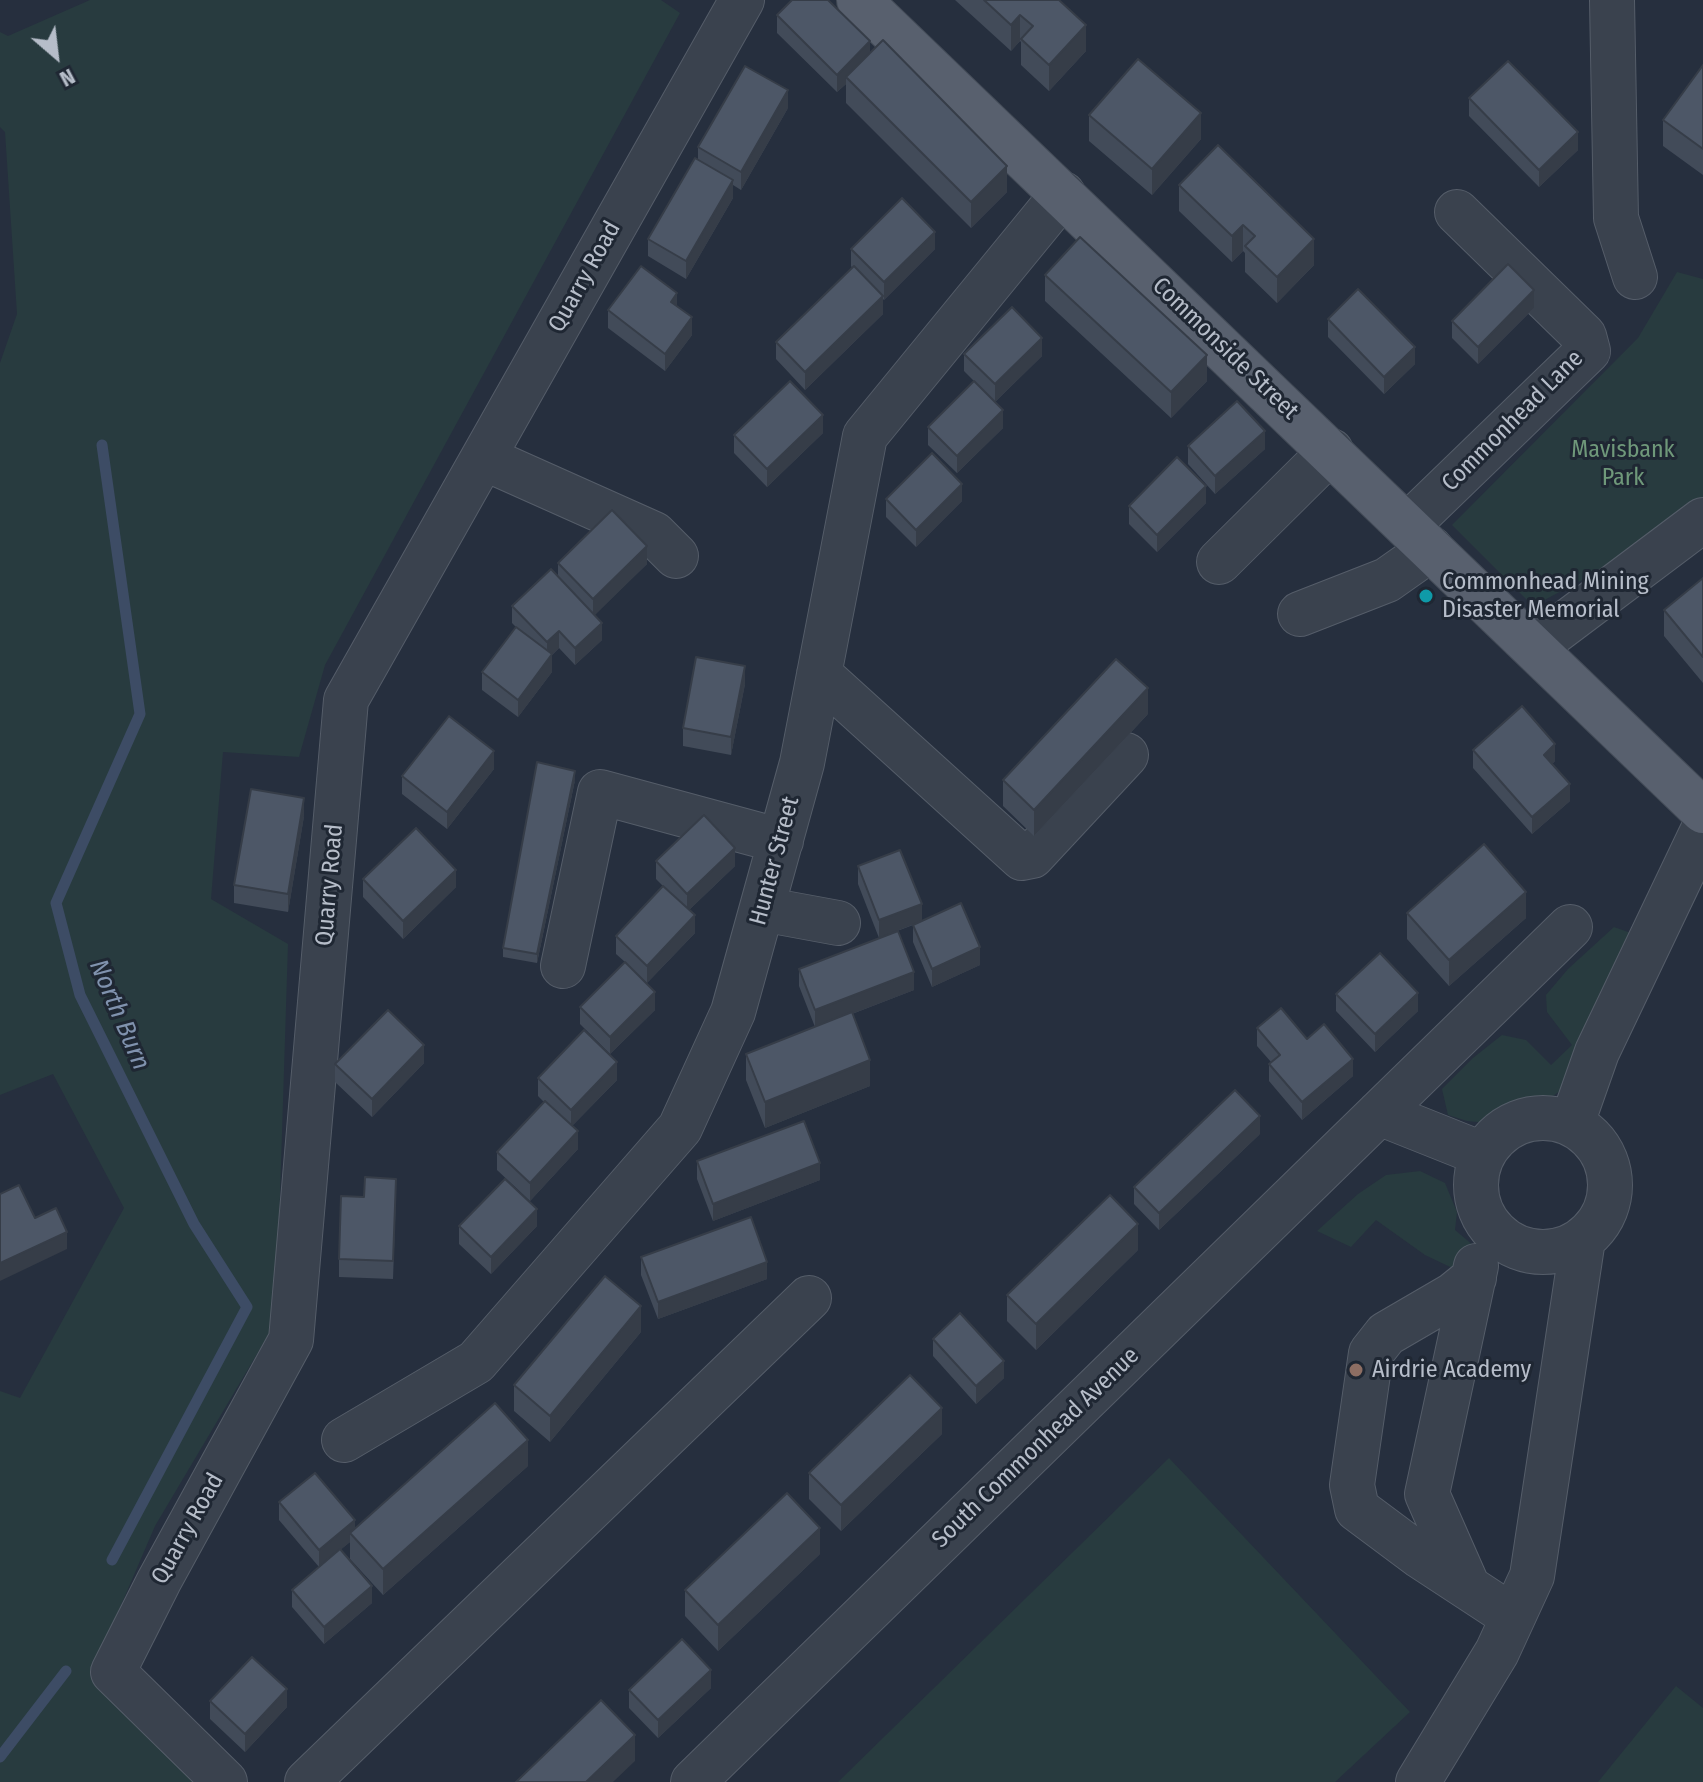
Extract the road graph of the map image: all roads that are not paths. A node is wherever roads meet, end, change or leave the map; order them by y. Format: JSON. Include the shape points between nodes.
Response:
{"nodes":[{"id":1,"x":742,"y":0,"type":"edge"},
{"id":2,"x":859,"y":0,"type":"edge"},
{"id":3,"x":1612,"y":0,"type":"edge"},
{"id":4,"x":1063,"y":194,"type":"junction"},
{"id":5,"x":1457,"y":212,"type":"dead end"},
{"id":6,"x":1635,"y":277,"type":"dead end"},
{"id":7,"x":1331,"y":451,"type":"junction"},
{"id":8,"x":484,"y":458,"type":"junction"},
{"id":9,"x":1703,"y":520,"type":"edge"},
{"id":10,"x":1419,"y":538,"type":"junction"},
{"id":11,"x":676,"y":556,"type":"dead end"},
{"id":12,"x":1219,"y":562,"type":"dead end"},
{"id":13,"x":1300,"y":614,"type":"dead end"},
{"id":14,"x":1534,"y":647,"type":"junction"},
{"id":15,"x":819,"y":674,"type":"junction"},
{"id":16,"x":1126,"y":755,"type":"dead end"},
{"id":17,"x":1703,"y":811,"type":"edge"},
{"id":18,"x":1703,"y":830,"type":"edge"},
{"id":19,"x":781,"y":841,"type":"junction"},
{"id":20,"x":762,"y":909,"type":"junction"},
{"id":21,"x":838,"y":923,"type":"dead end"},
{"id":22,"x":1570,"y":927,"type":"dead end"},
{"id":23,"x":563,"y":966,"type":"dead end"},
{"id":24,"x":1379,"y":1113,"type":"junction"},
{"id":25,"x":1572,"y":1123,"type":"junction"},
{"id":26,"x":1482,"y":1154,"type":"junction"},
{"id":27,"x":1485,"y":1221,"type":"junction"},
{"id":28,"x":1583,"y":1239,"type":"junction"},
{"id":29,"x":1474,"y":1278,"type":"junction"},
{"id":30,"x":809,"y":1298,"type":"dead end"},
{"id":31,"x":344,"y":1440,"type":"dead end"},
{"id":32,"x":1468,"y":1587,"type":"junction"},
{"id":33,"x":1513,"y":1617,"type":"junction"},
{"id":34,"x":225,"y":1782,"type":"edge"},
{"id":35,"x":307,"y":1782,"type":"edge"},
{"id":36,"x":693,"y":1782,"type":"edge"},
{"id":37,"x":1418,"y":1782,"type":"edge"}],
"edges":[{"from":1,"to":8,"type":"street","name":"Quarry Road"},
{"from":2,"to":4,"type":"main road","name":"Commonside Street"},
{"from":3,"to":6,"type":"street","via":[[1616,218]]},
{"from":4,"to":7,"type":"main road","name":"Commonside Street"},
{"from":4,"to":15,"type":"street","name":"Hunter Street","via":[[865,436]]},
{"from":5,"to":10,"type":"street","name":"Commonhead Lane","via":[[1584,336],[1588,351]]},
{"from":7,"to":10,"type":"main road","name":"Commonside Street"},
{"from":7,"to":12,"type":"street"},
{"from":8,"to":11,"type":"street","via":[[654,534]]},
{"from":8,"to":34,"type":"street","name":"Quarry Road","via":[[346,700],[291,1340],[113,1672]]},
{"from":9,"to":14,"type":"street"},
{"from":10,"to":13,"type":"street","via":[[1387,580]]},
{"from":10,"to":14,"type":"main road","name":"Commonside Street"},
{"from":14,"to":17,"type":"main road","name":"Commonside Street"},
{"from":15,"to":16,"type":"street","via":[[1022,858],[1032,856]]},
{"from":15,"to":19,"type":"street","name":"Hunter Street"},
{"from":18,"to":25,"type":"street","via":[[1597,1052]]},
{"from":19,"to":20,"type":"street","name":"Hunter Street"},
{"from":19,"to":23,"type":"street","via":[[600,792]]},
{"from":20,"to":21,"type":"street"},
{"from":20,"to":31,"type":"street","name":"Hunter Street","via":[[733,1012],[680,1128],[476,1362]]},
{"from":22,"to":24,"type":"street","name":"South Commonhead Avenue"},
{"from":24,"to":26,"type":"street"},
{"from":24,"to":36,"type":"street","name":"South Commonhead Avenue"},
{"from":25,"to":26,"type":"street","via":[[1531,1118],[1511,1125]]},
{"from":25,"to":28,"type":"street","via":[[1591,1136],[1611,1178],[1600,1223]]},
{"from":26,"to":27,"type":"street","via":[[1476,1188]]},
{"from":27,"to":28,"type":"street","via":[[1519,1249],[1563,1250]]},
{"from":27,"to":29,"type":"street"},
{"from":28,"to":33,"type":"street","via":[[1532,1576]]},
{"from":29,"to":32,"type":"street","via":[[1427,1494]]},
{"from":29,"to":32,"type":"street","via":[[1386,1334],[1371,1353],[1352,1485],[1357,1509]]},
{"from":30,"to":35,"type":"street"},
{"from":32,"to":33,"type":"street"},
{"from":33,"to":37,"type":"street"}]}
